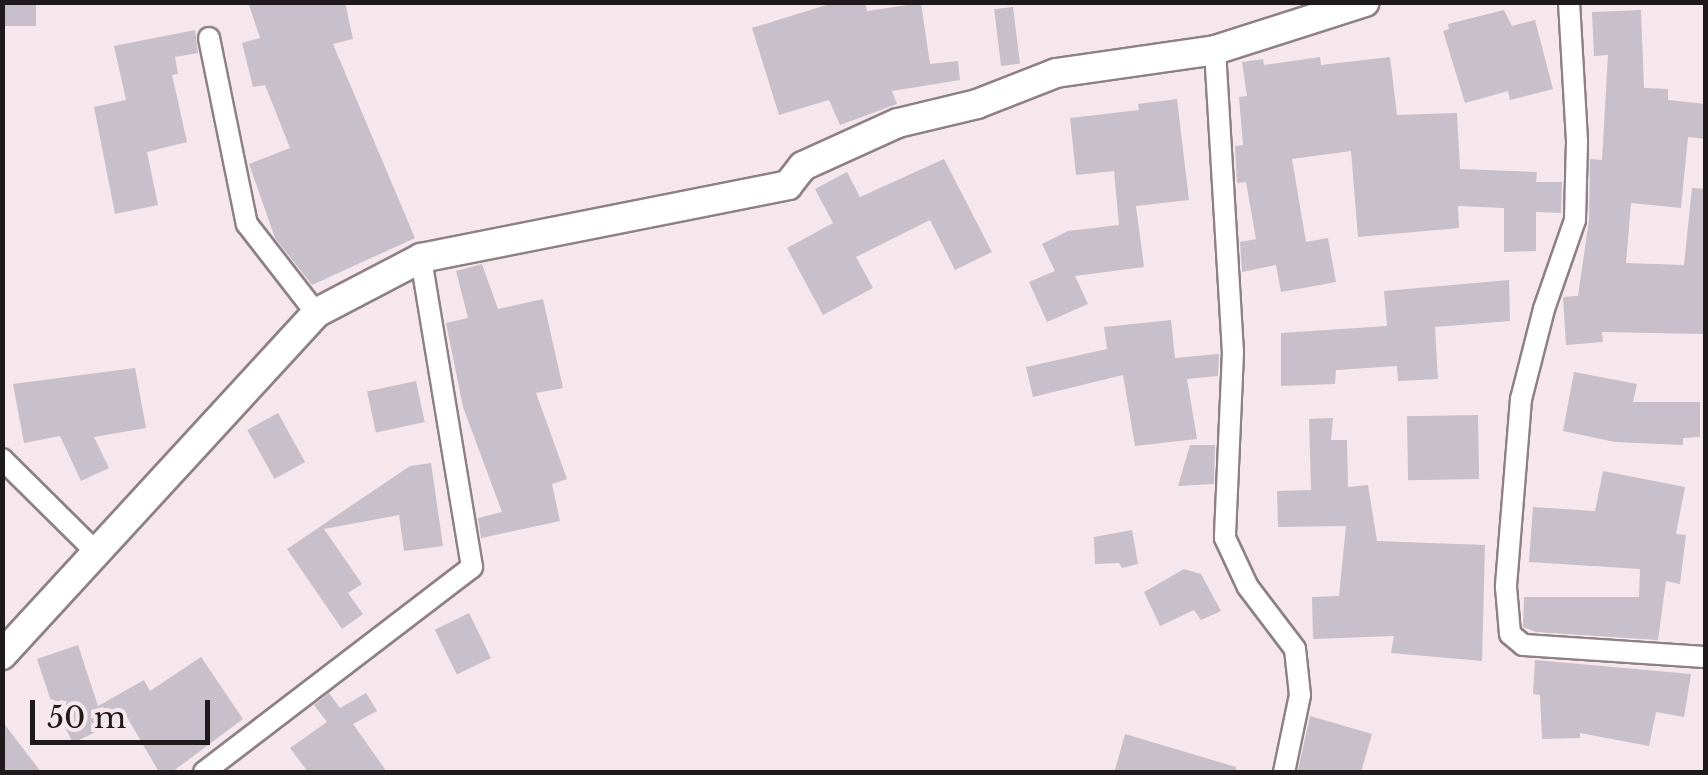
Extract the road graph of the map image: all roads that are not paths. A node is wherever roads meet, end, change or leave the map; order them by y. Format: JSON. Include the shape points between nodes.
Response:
{"nodes":[{"id":1,"x":1365,"y":2,"type":"edge"},
{"id":2,"x":1569,"y":2,"type":"edge"},
{"id":3,"x":209,"y":38,"type":"dead end"},
{"id":4,"x":1215,"y":50,"type":"junction"},
{"id":5,"x":421,"y":258,"type":"junction"},
{"id":6,"x":316,"y":313,"type":"junction"},
{"id":7,"x":2,"y":459,"type":"edge"},
{"id":8,"x":98,"y":554,"type":"junction"},
{"id":9,"x":2,"y":655,"type":"edge"},
{"id":10,"x":1706,"y":657,"type":"edge"},
{"id":11,"x":204,"y":772,"type":"edge"},
{"id":12,"x":1284,"y":772,"type":"edge"}],
"edges":[{"from":1,"to":4,"type":"street"},
{"from":2,"to":10,"type":"street","via":[[1575,220],[1521,398],[1506,587],[1510,634],[1523,644]]},
{"from":3,"to":6,"type":"street","via":[[247,224]]},
{"from":4,"to":5,"type":"street","via":[[1056,73],[977,104],[898,122],[803,166],[788,185]]},
{"from":4,"to":12,"type":"street","via":[[1233,352],[1225,538],[1248,587],[1295,649],[1300,695]]},
{"from":5,"to":6,"type":"street"},
{"from":5,"to":11,"type":"street","via":[[472,567]]},
{"from":6,"to":8,"type":"street"},
{"from":7,"to":8,"type":"street"},
{"from":8,"to":9,"type":"street"}]}
